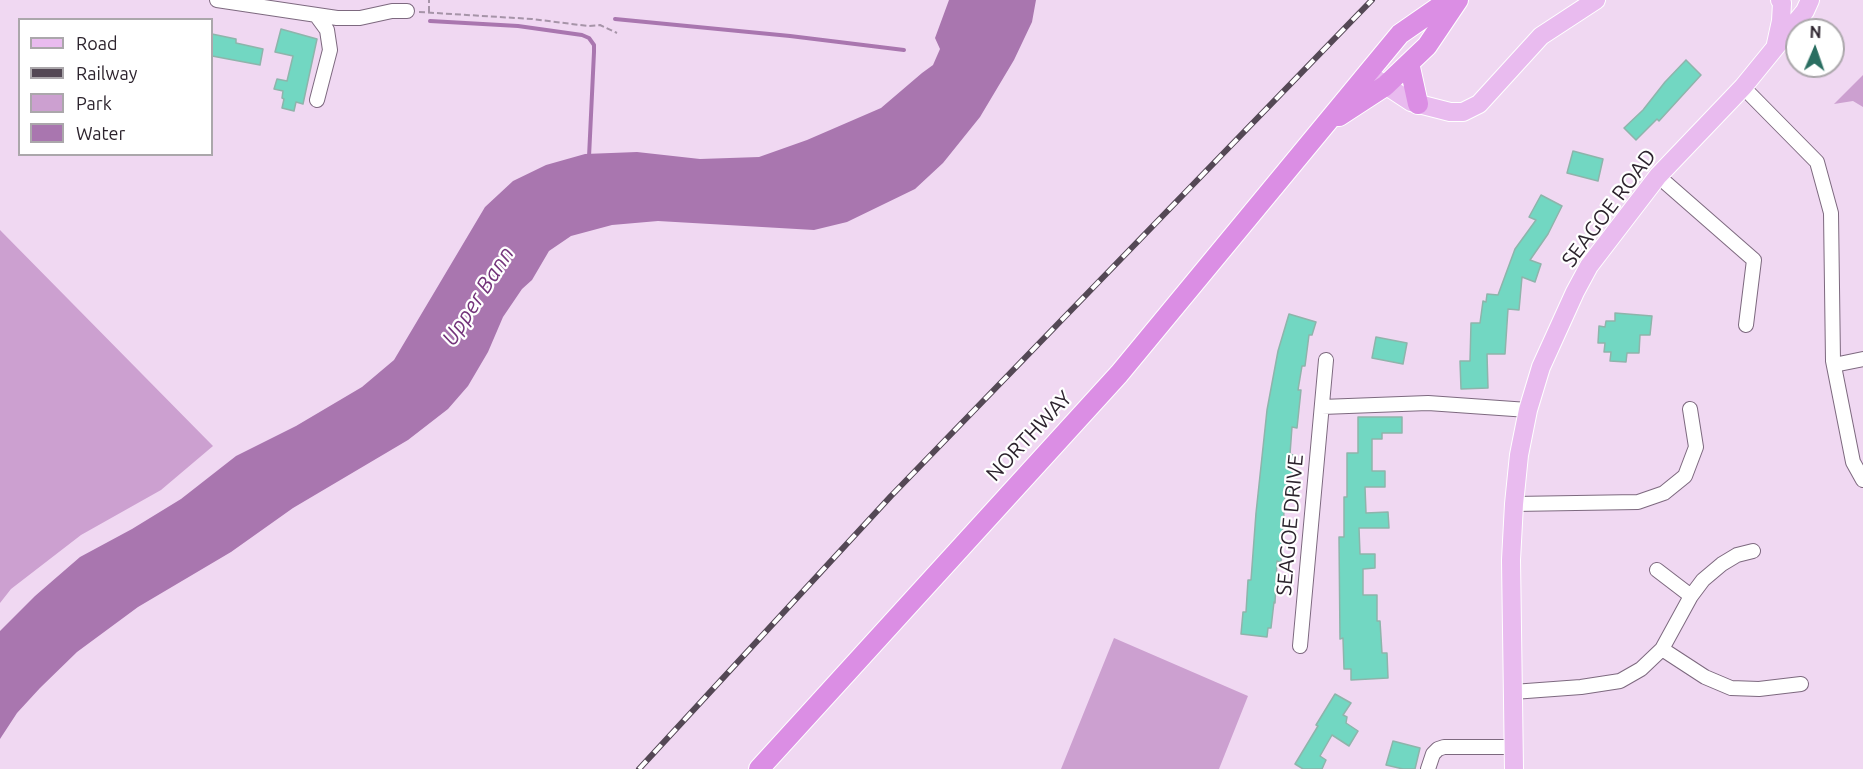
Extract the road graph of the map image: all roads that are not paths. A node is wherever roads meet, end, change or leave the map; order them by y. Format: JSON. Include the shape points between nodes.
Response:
{"nodes":[{"id":1,"x":217,"y":0,"type":"edge"},
{"id":2,"x":1449,"y":0,"type":"edge"},
{"id":3,"x":1458,"y":0,"type":"edge"},
{"id":4,"x":1596,"y":0,"type":"edge"},
{"id":5,"x":1780,"y":0,"type":"edge"},
{"id":6,"x":1810,"y":0,"type":"edge"},
{"id":7,"x":407,"y":11,"type":"road end"},
{"id":8,"x":316,"y":15,"type":"junction"},
{"id":9,"x":1775,"y":49,"type":"junction"},
{"id":10,"x":1409,"y":63,"type":"junction"},
{"id":11,"x":1376,"y":79,"type":"junction"},
{"id":12,"x":1743,"y":87,"type":"junction"},
{"id":13,"x":317,"y":100,"type":"dead end"},
{"id":14,"x":1418,"y":104,"type":"junction"},
{"id":15,"x":1324,"y":126,"type":"junction"},
{"id":16,"x":1658,"y":176,"type":"junction"},
{"id":17,"x":1746,"y":325,"type":"dead end"},
{"id":18,"x":1863,"y":359,"type":"edge"},
{"id":19,"x":1326,"y":360,"type":"dead end"},
{"id":20,"x":1834,"y":365,"type":"junction"},
{"id":21,"x":1322,"y":407,"type":"junction"},
{"id":22,"x":1690,"y":409,"type":"dead end"},
{"id":23,"x":1528,"y":410,"type":"junction"},
{"id":24,"x":1863,"y":480,"type":"edge"},
{"id":25,"x":1514,"y":504,"type":"junction"},
{"id":26,"x":1753,"y":551,"type":"dead end"},
{"id":27,"x":1657,"y":570,"type":"dead end"},
{"id":28,"x":1691,"y":597,"type":"junction"},
{"id":29,"x":1300,"y":646,"type":"dead end"},
{"id":30,"x":1662,"y":649,"type":"junction"},
{"id":31,"x":1801,"y":684,"type":"dead end"},
{"id":32,"x":1513,"y":692,"type":"junction"},
{"id":33,"x":1513,"y":747,"type":"junction"},
{"id":34,"x":759,"y":769,"type":"edge"},
{"id":35,"x":1428,"y":769,"type":"edge"},
{"id":36,"x":1514,"y":769,"type":"edge"}],
"edges":[{"from":1,"to":8,"type":"street"},
{"from":2,"to":11,"type":"highway","name":"NORTHWAY","via":[[1400,34]]},
{"from":3,"to":10,"type":"highway","name":"NORTHWAY","via":[[1427,46]]},
{"from":4,"to":14,"type":"main road","via":[[1541,36],[1479,104],[1463,112],[1450,112]]},
{"from":5,"to":9,"type":"main road","via":[[1781,21]]},
{"from":6,"to":9,"type":"main road","name":"SEAGOE ROAD"},
{"from":7,"to":8,"type":"street","via":[[360,18]]},
{"from":8,"to":13,"type":"street","via":[[327,30],[330,50]]},
{"from":9,"to":12,"type":"main road","name":"SEAGOE ROAD"},
{"from":10,"to":11,"type":"highway","name":"NORTHWAY"},
{"from":10,"to":14,"type":"highway"},
{"from":11,"to":14,"type":"main road"},
{"from":11,"to":15,"type":"highway","name":"NORTHWAY"},
{"from":11,"to":15,"type":"highway","name":"NORTHWAY","via":[[1362,85]]},
{"from":12,"to":16,"type":"main road","name":"SEAGOE ROAD"},
{"from":12,"to":20,"type":"street","via":[[1817,162],[1831,213]]},
{"from":15,"to":34,"type":"highway","name":"NORTHWAY","via":[[1119,374]]},
{"from":16,"to":17,"type":"street","via":[[1754,260]]},
{"from":16,"to":23,"type":"main road","name":"SEAGOE ROAD","via":[[1589,266],[1541,367]]},
{"from":18,"to":20,"type":"street"},
{"from":19,"to":21,"type":"street","name":"SEAGOE DRIVE"},
{"from":20,"to":24,"type":"street","via":[[1853,462]]},
{"from":21,"to":23,"type":"street","via":[[1428,403]]},
{"from":21,"to":29,"type":"street","name":"SEAGOE DRIVE"},
{"from":22,"to":25,"type":"street","via":[[1696,447],[1684,476],[1664,493],[1638,502]]},
{"from":23,"to":25,"type":"main road","name":"SEAGOE ROAD"},
{"from":25,"to":32,"type":"main road","name":"SEAGOE ROAD"},
{"from":26,"to":28,"type":"street","via":[[1722,564]]},
{"from":27,"to":28,"type":"street"},
{"from":28,"to":30,"type":"street"},
{"from":30,"to":31,"type":"street","via":[[1704,677],[1731,688]]},
{"from":30,"to":32,"type":"street","via":[[1641,669],[1620,681]]},
{"from":32,"to":33,"type":"main road","name":"SEAGOE ROAD"},
{"from":33,"to":35,"type":"street","via":[[1444,747],[1433,754]]},
{"from":33,"to":36,"type":"main road","name":"SEAGOE ROAD"}]}
